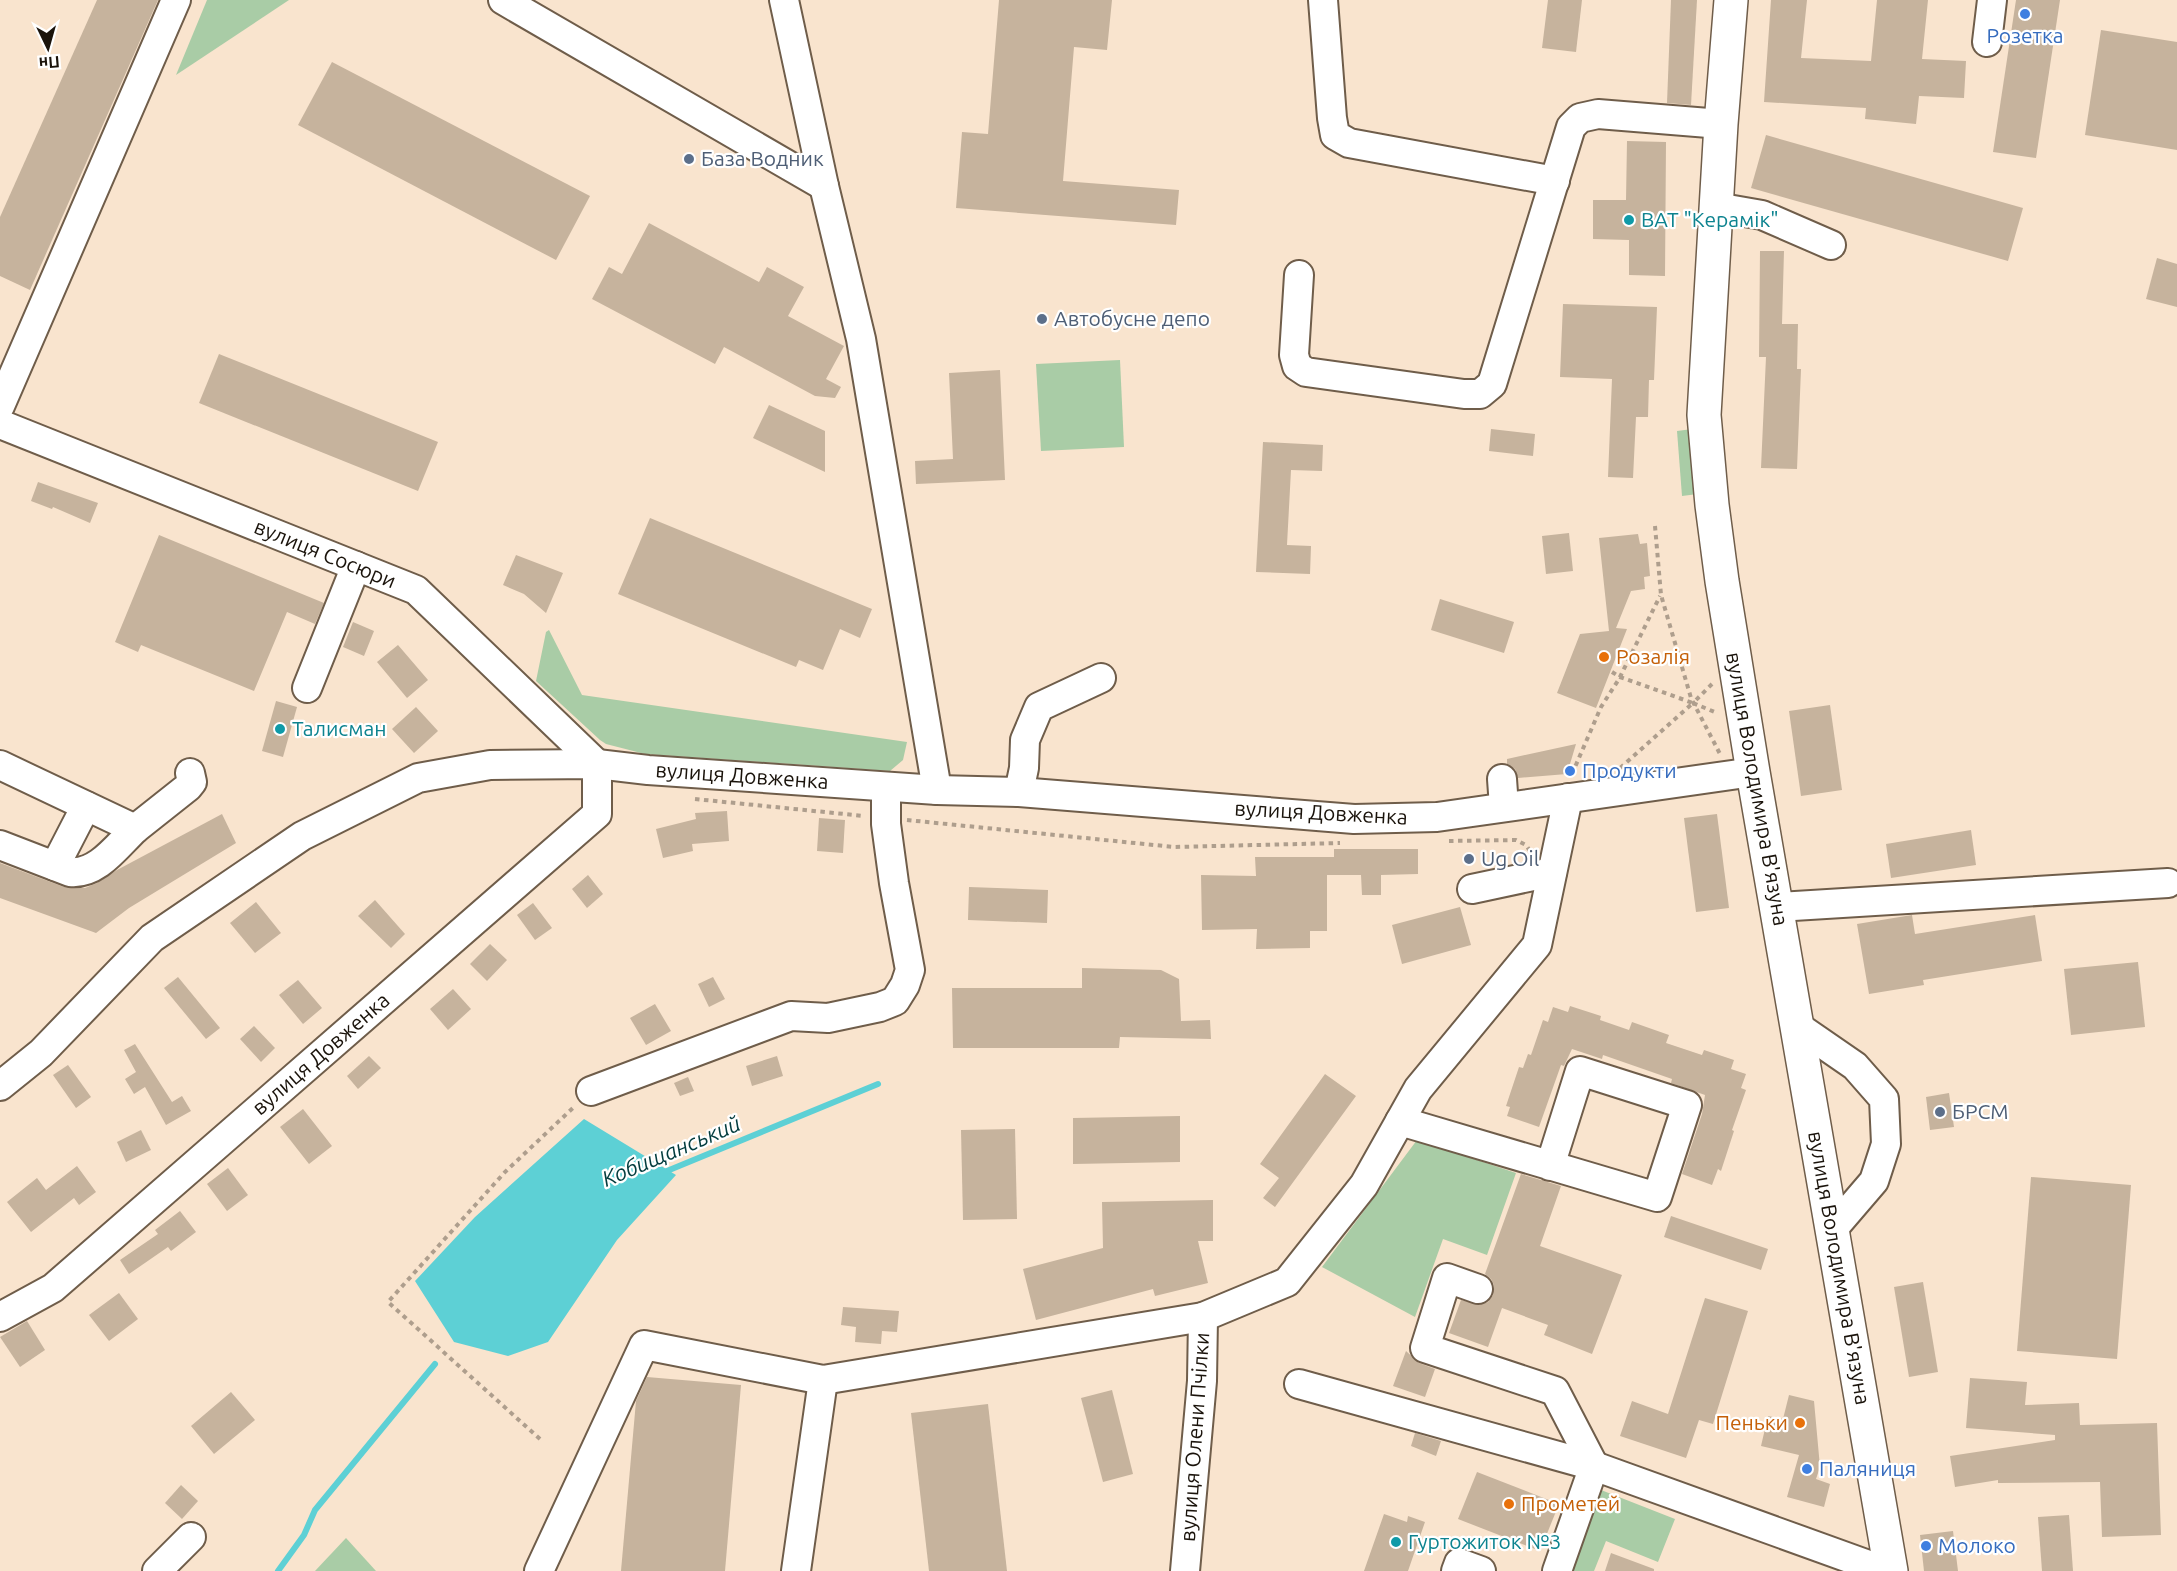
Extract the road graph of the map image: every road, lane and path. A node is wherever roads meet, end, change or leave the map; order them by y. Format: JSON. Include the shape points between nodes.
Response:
{"nodes":[{"id":1,"x":176,"y":0,"type":"edge"},
{"id":2,"x":784,"y":0,"type":"edge"},
{"id":3,"x":1323,"y":0,"type":"edge"},
{"id":4,"x":1731,"y":0,"type":"edge"},
{"id":5,"x":1992,"y":0,"type":"edge"},
{"id":6,"x":510,"y":2,"type":"edge"},
{"id":7,"x":1987,"y":42,"type":"dead end"},
{"id":8,"x":1721,"y":124,"type":"junction"},
{"id":9,"x":1555,"y":181,"type":"junction"},
{"id":10,"x":824,"y":186,"type":"junction"},
{"id":11,"x":1716,"y":207,"type":"junction"},
{"id":12,"x":1831,"y":245,"type":"dead end"},
{"id":13,"x":1299,"y":275,"type":"dead end"},
{"id":14,"x":0,"y":406,"type":"edge"},
{"id":15,"x":0,"y":424,"type":"edge"},
{"id":16,"x":1655,"y":526,"type":"dead end"},
{"id":17,"x":356,"y":566,"type":"junction"},
{"id":18,"x":1660,"y":595,"type":"junction"},
{"id":19,"x":1612,"y":672,"type":"dead end"},
{"id":20,"x":1620,"y":677,"type":"junction"},
{"id":21,"x":1101,"y":678,"type":"dead end"},
{"id":22,"x":307,"y":688,"type":"dead end"},
{"id":23,"x":1694,"y":703,"type":"junction"},
{"id":24,"x":1723,"y":760,"type":"dead end"},
{"id":25,"x":597,"y":764,"type":"junction"},
{"id":26,"x":0,"y":765,"type":"edge"},
{"id":27,"x":1617,"y":771,"type":"dead end"},
{"id":28,"x":1753,"y":772,"type":"junction"},
{"id":29,"x":190,"y":773,"type":"dead end"},
{"id":30,"x":886,"y":787,"type":"junction"},
{"id":31,"x":937,"y":790,"type":"junction"},
{"id":32,"x":1019,"y":792,"type":"junction"},
{"id":33,"x":690,"y":799,"type":"dead end"},
{"id":34,"x":1564,"y":799,"type":"junction"},
{"id":35,"x":86,"y":806,"type":"junction"},
{"id":36,"x":886,"y":818,"type":"junction"},
{"id":37,"x":135,"y":829,"type":"junction"},
{"id":38,"x":1516,"y":840,"type":"dead end"},
{"id":39,"x":1445,"y":841,"type":"dead end"},
{"id":40,"x":1351,"y":843,"type":"dead end"},
{"id":41,"x":0,"y":845,"type":"edge"},
{"id":42,"x":55,"y":866,"type":"junction"},
{"id":43,"x":1552,"y":872,"type":"junction"},
{"id":44,"x":2168,"y":883,"type":"dead end"},
{"id":45,"x":1472,"y":889,"type":"dead end"},
{"id":46,"x":1777,"y":907,"type":"junction"},
{"id":47,"x":1797,"y":1026,"type":"junction"},
{"id":48,"x":0,"y":1086,"type":"edge"},
{"id":49,"x":591,"y":1091,"type":"joint"},
{"id":50,"x":1400,"y":1121,"type":"junction"},
{"id":51,"x":1550,"y":1166,"type":"junction"},
{"id":52,"x":1832,"y":1230,"type":"junction"},
{"id":53,"x":1478,"y":1288,"type":"dead end"},
{"id":54,"x":0,"y":1317,"type":"edge"},
{"id":55,"x":1203,"y":1317,"type":"junction"},
{"id":56,"x":823,"y":1380,"type":"junction"},
{"id":57,"x":1299,"y":1384,"type":"dead end"},
{"id":58,"x":540,"y":1439,"type":"dead end"},
{"id":59,"x":1594,"y":1466,"type":"junction"},
{"id":60,"x":191,"y":1537,"type":"dead end"},
{"id":61,"x":157,"y":1571,"type":"edge"},
{"id":62,"x":539,"y":1571,"type":"edge"},
{"id":63,"x":796,"y":1571,"type":"edge"},
{"id":64,"x":1185,"y":1571,"type":"edge"},
{"id":65,"x":1456,"y":1571,"type":"edge"},
{"id":66,"x":1481,"y":1571,"type":"edge"},
{"id":67,"x":1557,"y":1571,"type":"edge"},
{"id":68,"x":1885,"y":1571,"type":"edge"},
{"id":69,"x":1891,"y":1571,"type":"edge"}],
"edges":[{"from":1,"to":14,"type":"street"},
{"from":2,"to":10,"type":"street"},
{"from":3,"to":9,"type":"street","via":[[1335,135],[1349,143]]},
{"from":4,"to":8,"type":"main road","name":"вулиця Володимира В'язуна"},
{"from":5,"to":7,"type":"street"},
{"from":6,"to":10,"type":"street"},
{"from":8,"to":9,"type":"street","via":[[1598,114],[1580,118],[1571,127]]},
{"from":8,"to":11,"type":"main road","name":"вулиця Володимира В'язуна"},
{"from":9,"to":13,"type":"street","via":[[1492,384],[1480,394],[1306,372],[1297,366],[1294,356]]},
{"from":10,"to":31,"type":"street","via":[[861,339]]},
{"from":11,"to":12,"type":"street","via":[[1762,215]]},
{"from":11,"to":28,"type":"main road","name":"вулиця Володимира В'язуна","via":[[1704,415],[1722,580]]},
{"from":15,"to":17,"type":"street","name":"вулиця Сосюри"},
{"from":16,"to":18,"type":"path"},
{"from":17,"to":22,"type":"street"},
{"from":17,"to":25,"type":"street","name":"вулиця Сосюри","via":[[416,590]]},
{"from":18,"to":20,"type":"path"},
{"from":18,"to":23,"type":"path"},
{"from":19,"to":20,"type":"path"},
{"from":20,"to":23,"type":"path"},
{"from":20,"to":34,"type":"path","via":[[1601,707]]},
{"from":21,"to":32,"type":"street","via":[[1039,707],[1025,740]]},
{"from":23,"to":24,"type":"path"},
{"from":23,"to":27,"type":"path"},
{"from":25,"to":30,"type":"street","name":"вулиця Довженка"},
{"from":25,"to":48,"type":"street","name":"вулиця Довженка","via":[[490,765],[418,778],[302,836],[152,938],[41,1053]]},
{"from":25,"to":54,"type":"street","name":"вулиця Довженка","via":[[597,814],[52,1288]]},
{"from":26,"to":35,"type":"street"},
{"from":28,"to":34,"type":"street","name":"вулиця Довженка"},
{"from":28,"to":46,"type":"main road","name":"вулиця Володимира В'язуна"},
{"from":29,"to":37,"type":"street","via":[[192,782],[188,787]]},
{"from":30,"to":31,"type":"street","name":"вулиця Довженка"},
{"from":30,"to":36,"type":"street"},
{"from":31,"to":32,"type":"street","name":"вулиця Довженка"},
{"from":32,"to":34,"type":"street","name":"вулиця Довженка","via":[[1354,819],[1437,817],[1503,793]]},
{"from":33,"to":36,"type":"path"},
{"from":34,"to":43,"type":"street","name":"вулиця Олени Пчілки"},
{"from":35,"to":37,"type":"street"},
{"from":35,"to":42,"type":"street"},
{"from":36,"to":40,"type":"path","via":[[1174,847]]},
{"from":36,"to":49,"type":"street","via":[[910,970],[895,1000],[828,1018],[791,1016]]},
{"from":37,"to":42,"type":"street","via":[[91,870],[70,872]]},
{"from":38,"to":39,"type":"path"},
{"from":41,"to":42,"type":"street"},
{"from":43,"to":45,"type":"street"},
{"from":43,"to":50,"type":"street","name":"вулиця Олени Пчілки","via":[[1537,945],[1418,1089]]},
{"from":44,"to":46,"type":"street"},
{"from":46,"to":47,"type":"main road","name":"вулиця Володимира В'язуна"},
{"from":47,"to":52,"type":"main road","name":"вулиця Володимира В'язуна"},
{"from":47,"to":52,"type":"street","via":[[1855,1066],[1884,1099],[1886,1144],[1874,1181]]},
{"from":49,"to":58,"type":"path","via":[[505,1173],[388,1302]]},
{"from":50,"to":51,"type":"street"},
{"from":50,"to":55,"type":"street","name":"вулиця Олени Пчілки","via":[[1364,1185],[1287,1282]]},
{"from":51,"to":51,"type":"street","via":[[1657,1197],[1687,1105],[1580,1071]]},
{"from":52,"to":69,"type":"main road","name":"вулиця Володимира В'язуна"},
{"from":53,"to":59,"type":"street","via":[[1447,1278],[1425,1348],[1555,1391]]},
{"from":55,"to":56,"type":"street"},
{"from":55,"to":64,"type":"street","name":"вулиця Олени Пчілки","via":[[1202,1381]]},
{"from":56,"to":62,"type":"street","via":[[644,1345]]},
{"from":56,"to":63,"type":"street"},
{"from":57,"to":59,"type":"street"},
{"from":59,"to":67,"type":"street"},
{"from":59,"to":68,"type":"street"},
{"from":60,"to":61,"type":"street"},
{"from":65,"to":66,"type":"street","via":[[1459,1563]]}]}
